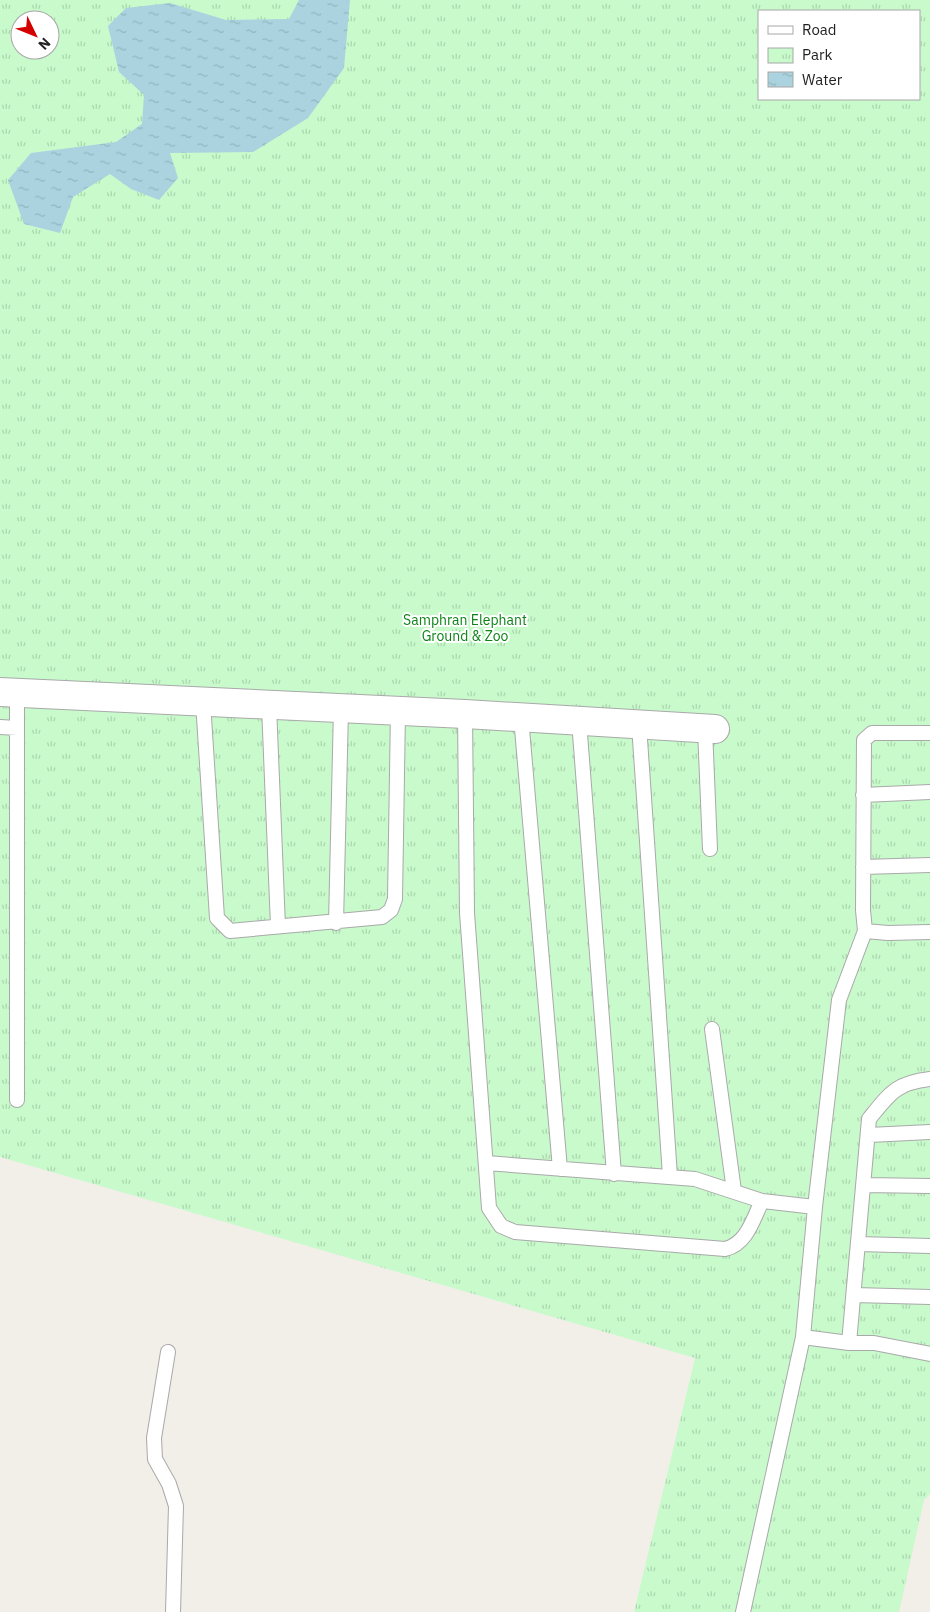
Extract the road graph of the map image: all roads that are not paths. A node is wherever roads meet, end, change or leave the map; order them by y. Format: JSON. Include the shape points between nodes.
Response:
{"nodes":[{"id":1,"x":8,"y":692,"type":"edge"},
{"id":2,"x":203,"y":702,"type":"junction"},
{"id":3,"x":269,"y":706,"type":"junction"},
{"id":4,"x":341,"y":709,"type":"junction"},
{"id":5,"x":398,"y":711,"type":"junction"},
{"id":6,"x":465,"y":714,"type":"junction"},
{"id":7,"x":521,"y":717,"type":"junction"},
{"id":8,"x":579,"y":721,"type":"junction"},
{"id":9,"x":639,"y":725,"type":"junction"},
{"id":10,"x":0,"y":727,"type":"edge"},
{"id":11,"x":17,"y":728,"type":"junction"},
{"id":12,"x":710,"y":729,"type":"joint"},
{"id":13,"x":930,"y":734,"type":"edge"},
{"id":14,"x":930,"y":792,"type":"edge"},
{"id":15,"x":864,"y":795,"type":"junction"},
{"id":16,"x":710,"y":849,"type":"dead end"},
{"id":17,"x":930,"y":866,"type":"edge"},
{"id":18,"x":863,"y":867,"type":"junction"},
{"id":19,"x":336,"y":923,"type":"junction"},
{"id":20,"x":278,"y":926,"type":"junction"},
{"id":21,"x":865,"y":931,"type":"junction"},
{"id":22,"x":930,"y":932,"type":"edge"},
{"id":23,"x":712,"y":1029,"type":"dead end"},
{"id":24,"x":930,"y":1079,"type":"edge"},
{"id":25,"x":18,"y":1100,"type":"dead end"},
{"id":26,"x":930,"y":1132,"type":"edge"},
{"id":27,"x":869,"y":1135,"type":"junction"},
{"id":28,"x":486,"y":1163,"type":"junction"},
{"id":29,"x":560,"y":1169,"type":"junction"},
{"id":30,"x":614,"y":1174,"type":"junction"},
{"id":31,"x":670,"y":1176,"type":"junction"},
{"id":32,"x":865,"y":1185,"type":"junction"},
{"id":33,"x":930,"y":1186,"type":"edge"},
{"id":34,"x":734,"y":1191,"type":"junction"},
{"id":35,"x":762,"y":1200,"type":"junction"},
{"id":36,"x":814,"y":1207,"type":"junction"},
{"id":37,"x":859,"y":1244,"type":"junction"},
{"id":38,"x":930,"y":1246,"type":"edge"},
{"id":39,"x":854,"y":1295,"type":"junction"},
{"id":40,"x":930,"y":1297,"type":"edge"},
{"id":41,"x":803,"y":1336,"type":"junction"},
{"id":42,"x":849,"y":1343,"type":"junction"},
{"id":43,"x":168,"y":1352,"type":"dead end"},
{"id":44,"x":930,"y":1354,"type":"edge"},
{"id":45,"x":173,"y":1612,"type":"edge"},
{"id":46,"x":743,"y":1612,"type":"edge"}],
"edges":[{"from":1,"to":2,"type":"street"},
{"from":1,"to":11,"type":"lane"},
{"from":2,"to":3,"type":"street"},
{"from":2,"to":20,"type":"lane","via":[[217,918],[230,930]]},
{"from":3,"to":4,"type":"street"},
{"from":3,"to":20,"type":"lane"},
{"from":4,"to":5,"type":"street"},
{"from":4,"to":19,"type":"lane"},
{"from":5,"to":6,"type":"street"},
{"from":5,"to":19,"type":"lane","via":[[396,900],[382,917]]},
{"from":6,"to":7,"type":"street"},
{"from":6,"to":28,"type":"lane","via":[[467,914]]},
{"from":7,"to":8,"type":"street"},
{"from":7,"to":29,"type":"lane"},
{"from":8,"to":9,"type":"street"},
{"from":8,"to":30,"type":"lane"},
{"from":9,"to":12,"type":"street"},
{"from":9,"to":31,"type":"lane"},
{"from":10,"to":11,"type":"lane"},
{"from":11,"to":25,"type":"lane"},
{"from":12,"to":16,"type":"lane"},
{"from":13,"to":15,"type":"lane","via":[[872,733],[864,740]]},
{"from":14,"to":15,"type":"lane"},
{"from":15,"to":18,"type":"lane"},
{"from":17,"to":18,"type":"lane"},
{"from":18,"to":21,"type":"lane"},
{"from":19,"to":20,"type":"lane"},
{"from":21,"to":22,"type":"lane"},
{"from":21,"to":36,"type":"lane","via":[[840,1000]]},
{"from":23,"to":34,"type":"lane"},
{"from":24,"to":27,"type":"lane","via":[[908,1081],[886,1098],[869,1119]]},
{"from":26,"to":27,"type":"lane"},
{"from":27,"to":32,"type":"lane"},
{"from":28,"to":29,"type":"lane"},
{"from":28,"to":35,"type":"lane","via":[[489,1208],[501,1226],[515,1232],[725,1249],[742,1241]]},
{"from":29,"to":30,"type":"lane"},
{"from":30,"to":31,"type":"lane"},
{"from":31,"to":34,"type":"lane","via":[[695,1179]]},
{"from":32,"to":33,"type":"lane"},
{"from":32,"to":37,"type":"lane"},
{"from":34,"to":35,"type":"lane"},
{"from":35,"to":36,"type":"lane"},
{"from":36,"to":41,"type":"lane"},
{"from":37,"to":38,"type":"lane"},
{"from":37,"to":39,"type":"lane"},
{"from":39,"to":40,"type":"lane"},
{"from":39,"to":42,"type":"lane"},
{"from":41,"to":42,"type":"lane"},
{"from":41,"to":46,"type":"lane"},
{"from":42,"to":44,"type":"lane","via":[[874,1343]]},
{"from":43,"to":45,"type":"lane","via":[[154,1438],[155,1459],[169,1484],[176,1506]]}]}
